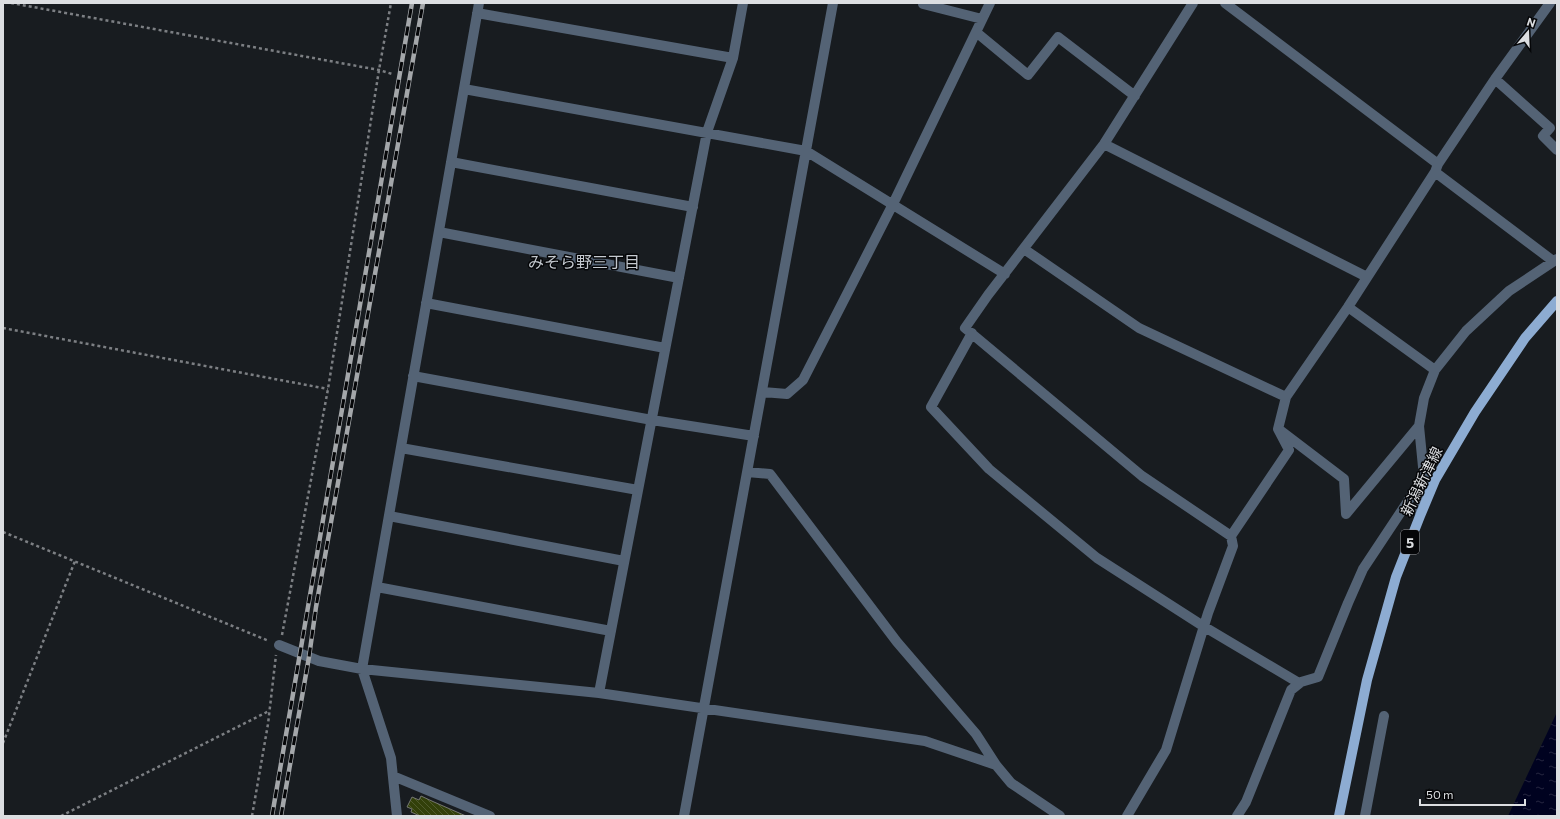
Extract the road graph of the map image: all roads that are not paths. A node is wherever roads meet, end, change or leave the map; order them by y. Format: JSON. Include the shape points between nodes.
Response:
{"nodes":[{"id":1,"x":743,"y":3,"type":"edge"},
{"id":2,"x":834,"y":3,"type":"edge"},
{"id":3,"x":924,"y":3,"type":"edge"},
{"id":4,"x":990,"y":3,"type":"edge"},
{"id":5,"x":1193,"y":3,"type":"edge"},
{"id":6,"x":1225,"y":3,"type":"edge"},
{"id":7,"x":1550,"y":3,"type":"edge"},
{"id":8,"x":478,"y":8,"type":"edge"},
{"id":9,"x":982,"y":19,"type":"junction"},
{"id":10,"x":976,"y":32,"type":"junction"},
{"id":11,"x":733,"y":58,"type":"junction"},
{"id":12,"x":1495,"y":79,"type":"junction"},
{"id":13,"x":464,"y":89,"type":"junction"},
{"id":14,"x":1135,"y":96,"type":"junction"},
{"id":15,"x":707,"y":132,"type":"junction"},
{"id":16,"x":1104,"y":144,"type":"junction"},
{"id":17,"x":1557,"y":150,"type":"edge"},
{"id":18,"x":806,"y":151,"type":"junction"},
{"id":19,"x":451,"y":162,"type":"junction"},
{"id":20,"x":1436,"y":168,"type":"junction"},
{"id":21,"x":893,"y":204,"type":"junction"},
{"id":22,"x":693,"y":207,"type":"junction"},
{"id":23,"x":439,"y":232,"type":"junction"},
{"id":24,"x":1024,"y":249,"type":"junction"},
{"id":25,"x":1555,"y":260,"type":"edge"},
{"id":26,"x":1006,"y":274,"type":"junction"},
{"id":27,"x":1367,"y":277,"type":"junction"},
{"id":28,"x":679,"y":278,"type":"junction"},
{"id":29,"x":1557,"y":302,"type":"edge"},
{"id":30,"x":426,"y":303,"type":"junction"},
{"id":31,"x":1348,"y":307,"type":"junction"},
{"id":32,"x":972,"y":334,"type":"junction"},
{"id":33,"x":665,"y":348,"type":"junction"},
{"id":34,"x":1435,"y":370,"type":"junction"},
{"id":35,"x":413,"y":376,"type":"junction"},
{"id":36,"x":763,"y":392,"type":"junction"},
{"id":37,"x":1286,"y":396,"type":"junction"},
{"id":38,"x":652,"y":420,"type":"junction"},
{"id":39,"x":1419,"y":426,"type":"junction"},
{"id":40,"x":1278,"y":429,"type":"junction"},
{"id":41,"x":754,"y":436,"type":"junction"},
{"id":42,"x":401,"y":448,"type":"junction"},
{"id":43,"x":747,"y":472,"type":"junction"},
{"id":44,"x":1424,"y":477,"type":"junction"},
{"id":45,"x":638,"y":490,"type":"junction"},
{"id":46,"x":389,"y":516,"type":"junction"},
{"id":47,"x":1420,"y":516,"type":"junction"},
{"id":48,"x":1231,"y":536,"type":"junction"},
{"id":49,"x":624,"y":561,"type":"junction"},
{"id":50,"x":377,"y":587,"type":"junction"},
{"id":51,"x":1204,"y":626,"type":"junction"},
{"id":52,"x":611,"y":631,"type":"junction"},
{"id":53,"x":279,"y":645,"type":"road end"},
{"id":54,"x":362,"y":669,"type":"junction"},
{"id":55,"x":1299,"y":683,"type":"junction"},
{"id":56,"x":599,"y":693,"type":"junction"},
{"id":57,"x":704,"y":708,"type":"junction"},
{"id":58,"x":1384,"y":716,"type":"dead end"},
{"id":59,"x":996,"y":765,"type":"junction"},
{"id":60,"x":393,"y":776,"type":"junction"},
{"id":61,"x":397,"y":816,"type":"edge"},
{"id":62,"x":490,"y":816,"type":"edge"},
{"id":63,"x":684,"y":816,"type":"edge"},
{"id":64,"x":1060,"y":816,"type":"edge"},
{"id":65,"x":1127,"y":816,"type":"edge"},
{"id":66,"x":1237,"y":816,"type":"edge"},
{"id":67,"x":1339,"y":816,"type":"edge"},
{"id":68,"x":1365,"y":816,"type":"edge"}],
"edges":[{"from":1,"to":11,"type":"street"},
{"from":2,"to":18,"type":"street"},
{"from":3,"to":9,"type":"street"},
{"from":4,"to":9,"type":"street"},
{"from":5,"to":14,"type":"street"},
{"from":6,"to":20,"type":"street"},
{"from":7,"to":12,"type":"street"},
{"from":8,"to":11,"type":"street"},
{"from":8,"to":13,"type":"street"},
{"from":9,"to":10,"type":"street"},
{"from":10,"to":14,"type":"street","via":[[1028,76],[1058,37]]},
{"from":10,"to":21,"type":"street"},
{"from":11,"to":15,"type":"street"},
{"from":12,"to":17,"type":"street","via":[[1550,128],[1543,136]]},
{"from":12,"to":20,"type":"street"},
{"from":13,"to":15,"type":"street"},
{"from":13,"to":19,"type":"street"},
{"from":14,"to":16,"type":"street"},
{"from":15,"to":18,"type":"street"},
{"from":15,"to":22,"type":"street"},
{"from":16,"to":24,"type":"street"},
{"from":16,"to":27,"type":"street"},
{"from":18,"to":21,"type":"street"},
{"from":18,"to":36,"type":"street"},
{"from":19,"to":22,"type":"street"},
{"from":19,"to":23,"type":"street"},
{"from":20,"to":25,"type":"street"},
{"from":20,"to":27,"type":"street"},
{"from":21,"to":26,"type":"street"},
{"from":21,"to":36,"type":"street","via":[[803,380],[787,394]]},
{"from":22,"to":28,"type":"street"},
{"from":23,"to":28,"type":"street"},
{"from":23,"to":30,"type":"street"},
{"from":24,"to":26,"type":"street"},
{"from":24,"to":37,"type":"street","via":[[1139,328]]},
{"from":25,"to":34,"type":"street","via":[[1509,291],[1466,331]]},
{"from":26,"to":32,"type":"street","via":[[965,328]]},
{"from":27,"to":31,"type":"street"},
{"from":28,"to":33,"type":"street"},
{"from":29,"to":47,"type":"main road","name":"新潟新津線","number":"5","via":[[1525,338],[1475,412],[1435,480]]},
{"from":30,"to":33,"type":"street"},
{"from":30,"to":35,"type":"street"},
{"from":31,"to":34,"type":"street"},
{"from":31,"to":37,"type":"street"},
{"from":32,"to":48,"type":"street","via":[[1142,476]]},
{"from":32,"to":51,"type":"street","via":[[931,408],[989,469],[1097,558]]},
{"from":33,"to":38,"type":"street"},
{"from":34,"to":39,"type":"street","via":[[1424,398]]},
{"from":35,"to":38,"type":"street"},
{"from":35,"to":42,"type":"street"},
{"from":36,"to":41,"type":"street"},
{"from":37,"to":40,"type":"street"},
{"from":38,"to":41,"type":"street"},
{"from":38,"to":45,"type":"street"},
{"from":39,"to":40,"type":"street","via":[[1346,514],[1344,479]]},
{"from":39,"to":44,"type":"street"},
{"from":40,"to":48,"type":"street","via":[[1289,450]]},
{"from":41,"to":43,"type":"street"},
{"from":42,"to":45,"type":"street"},
{"from":42,"to":46,"type":"street"},
{"from":43,"to":57,"type":"street"},
{"from":43,"to":59,"type":"street","via":[[770,474],[897,642],[976,734]]},
{"from":44,"to":47,"type":"street"},
{"from":44,"to":55,"type":"street","via":[[1363,569],[1318,677]]},
{"from":45,"to":49,"type":"street"},
{"from":46,"to":49,"type":"street"},
{"from":46,"to":50,"type":"street"},
{"from":47,"to":67,"type":"main road","name":"新潟新津線","number":"5","via":[[1396,577],[1367,680]]},
{"from":48,"to":51,"type":"street","via":[[1233,546]]},
{"from":49,"to":52,"type":"street"},
{"from":50,"to":52,"type":"street"},
{"from":50,"to":54,"type":"street"},
{"from":51,"to":55,"type":"street"},
{"from":51,"to":65,"type":"street","via":[[1166,750]]},
{"from":52,"to":56,"type":"street"},
{"from":53,"to":54,"type":"street","via":[[319,661]]},
{"from":54,"to":56,"type":"street"},
{"from":54,"to":60,"type":"street","via":[[391,758]]},
{"from":55,"to":66,"type":"street","via":[[1291,690],[1246,802]]},
{"from":56,"to":57,"type":"street"},
{"from":57,"to":59,"type":"street","via":[[925,741]]},
{"from":57,"to":63,"type":"street"},
{"from":58,"to":68,"type":"street"},
{"from":59,"to":64,"type":"street","via":[[1011,783]]},
{"from":60,"to":61,"type":"street"},
{"from":60,"to":62,"type":"street"}]}
